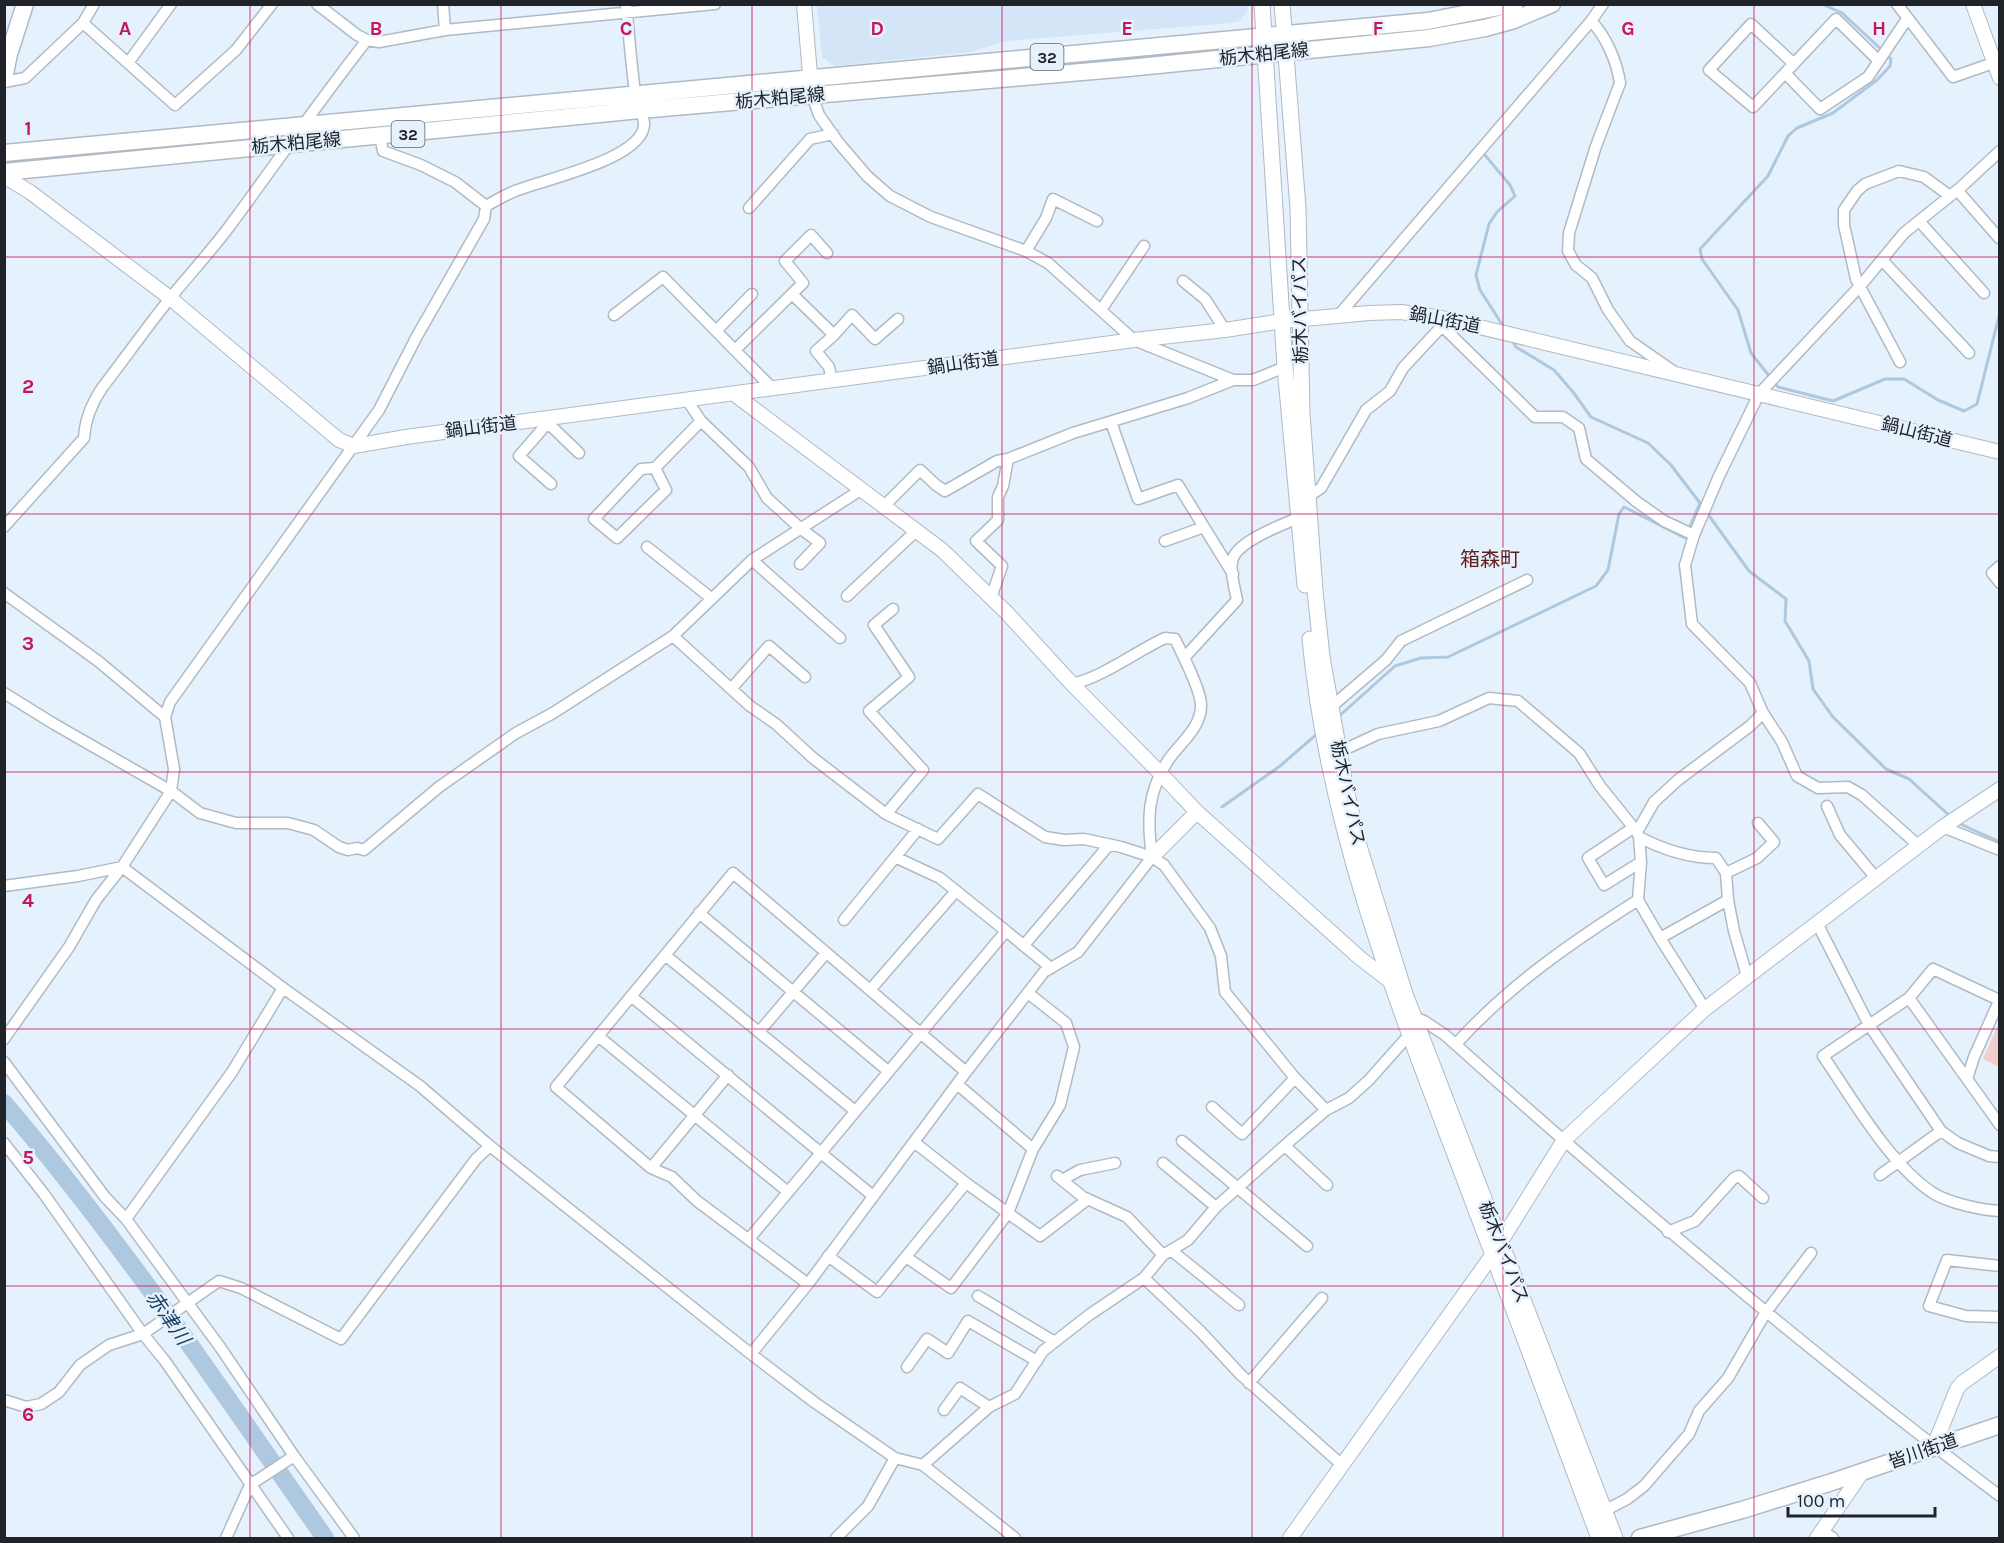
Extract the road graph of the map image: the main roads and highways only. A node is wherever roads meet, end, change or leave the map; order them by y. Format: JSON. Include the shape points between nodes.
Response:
{"nodes":[{"id":1,"x":25,"y":4,"type":"edge"},
{"id":2,"x":1262,"y":4,"type":"edge"},
{"id":3,"x":1282,"y":4,"type":"edge"},
{"id":4,"x":1552,"y":4,"type":"edge"},
{"id":5,"x":1513,"y":5,"type":"edge"},
{"id":6,"x":1284,"y":34,"type":"junction"},
{"id":7,"x":1264,"y":36,"type":"junction"},
{"id":8,"x":1286,"y":52,"type":"junction"},
{"id":9,"x":1265,"y":54,"type":"junction"},
{"id":10,"x":4,"y":81,"type":"edge"},
{"id":11,"x":811,"y":87,"type":"junction"},
{"id":12,"x":638,"y":102,"type":"junction"},
{"id":13,"x":4,"y":153,"type":"edge"},
{"id":14,"x":4,"y":172,"type":"edge"},
{"id":15,"x":1407,"y":1014,"type":"junction"},
{"id":16,"x":1497,"y":1248,"type":"junction"},
{"id":17,"x":2000,"y":1425,"type":"edge"},
{"id":18,"x":1599,"y":1539,"type":"edge"},
{"id":19,"x":1615,"y":1539,"type":"edge"},
{"id":20,"x":1640,"y":1539,"type":"edge"}],
"edges":[{"from":1,"to":10,"type":"main road"},
{"from":2,"to":7,"type":"main road","name":"栃木バイパス"},
{"from":3,"to":6,"type":"main road","name":"栃木バイパス"},
{"from":4,"to":8,"type":"main road","name":"栃木粕尾線","number":"32","via":[[1514,20],[1430,38]]},
{"from":5,"to":6,"type":"main road","name":"栃木粕尾線","number":"32","via":[[1428,21]]},
{"from":6,"to":7,"type":"main road","name":"栃木粕尾線","number":"32"},
{"from":6,"to":8,"type":"main road","name":"栃木バイパス"},
{"from":7,"to":9,"type":"main road","name":"栃木バイパス"},
{"from":7,"to":11,"type":"main road","name":"栃木粕尾線","number":"32"},
{"from":8,"to":9,"type":"main road","name":"栃木粕尾線","number":"32"},
{"from":8,"to":15,"type":"main road","name":"栃木バイパス","via":[[1298,208],[1302,414],[1318,613],[1331,707],[1359,846],[1405,994]]},
{"from":9,"to":11,"type":"main road","name":"栃木粕尾線","number":"32","via":[[1128,68]]},
{"from":9,"to":15,"type":"main road","name":"栃木バイパス","via":[[1285,367],[1312,661],[1327,756],[1348,850],[1388,979]]},
{"from":11,"to":12,"type":"main road","name":"栃木粕尾線","number":"32"},
{"from":12,"to":13,"type":"main road","name":"栃木粕尾線","number":"32"},
{"from":12,"to":14,"type":"main road","name":"栃木粕尾線","number":"32","via":[[380,136]]},
{"from":15,"to":16,"type":"main road","name":"栃木バイパス"},
{"from":15,"to":16,"type":"main road","name":"栃木バイパス","via":[[1409,1035]]},
{"from":16,"to":18,"type":"main road","name":"栃木バイパス"},
{"from":16,"to":19,"type":"main road","name":"栃木バイパス"},
{"from":17,"to":20,"type":"main road","name":"皆川街道","via":[[1742,1510]]}]}
